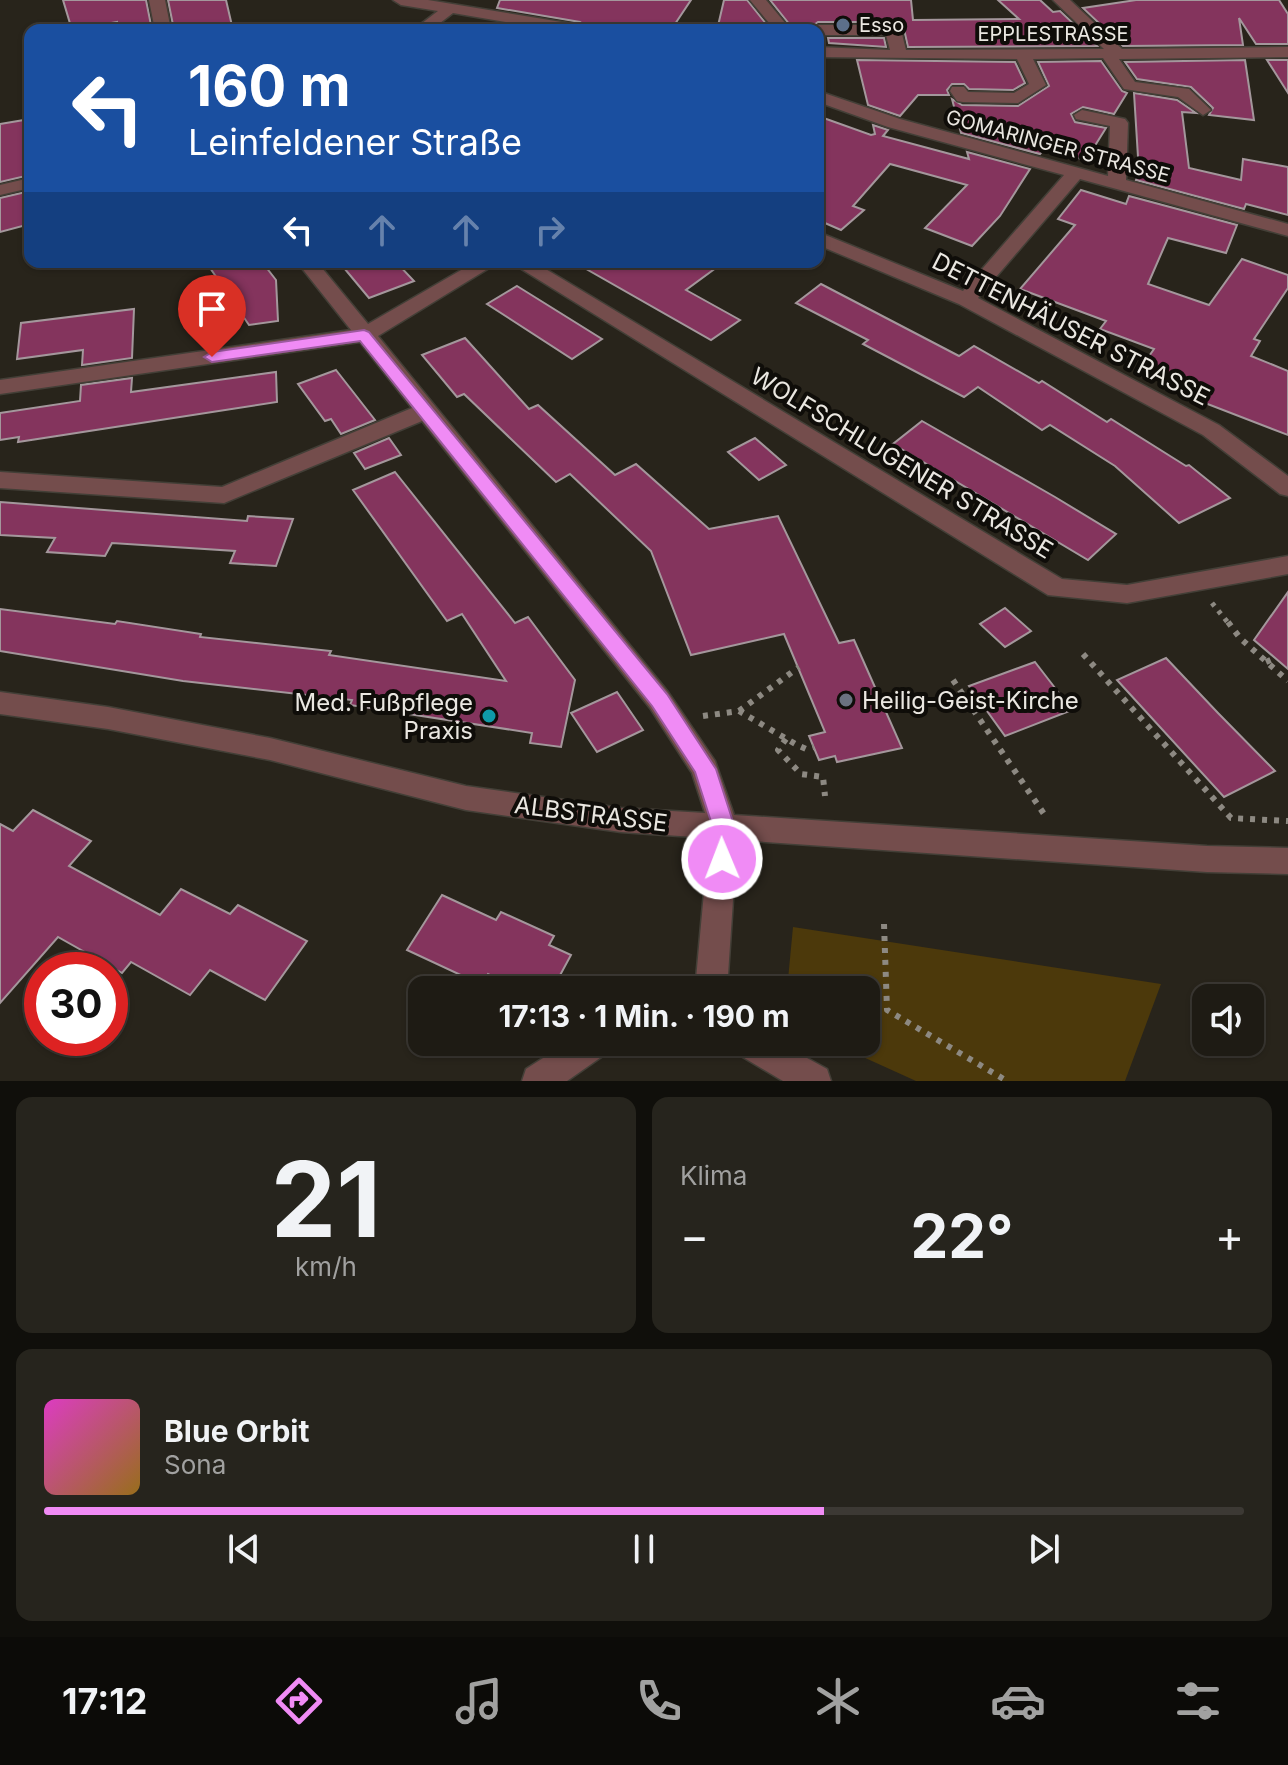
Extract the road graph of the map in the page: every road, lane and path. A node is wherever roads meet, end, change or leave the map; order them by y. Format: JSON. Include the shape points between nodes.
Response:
{"nodes":[{"id":1,"x":157,"y":0,"type":"edge"},
{"id":2,"x":401,"y":0,"type":"edge"},
{"id":3,"x":758,"y":0,"type":"edge"},
{"id":4,"x":1061,"y":0,"type":"edge"},
{"id":5,"x":439,"y":4,"type":"edge"},
{"id":6,"x":162,"y":24,"type":"edge"},
{"id":7,"x":425,"y":24,"type":"edge"},
{"id":8,"x":547,"y":24,"type":"edge"},
{"id":9,"x":778,"y":24,"type":"edge"},
{"id":10,"x":824,"y":30,"type":"edge"},
{"id":11,"x":824,"y":52,"type":"edge"},
{"id":12,"x":1288,"y":52,"type":"edge"},
{"id":13,"x":1113,"y":54,"type":"junction"},
{"id":14,"x":899,"y":55,"type":"junction"},
{"id":15,"x":1023,"y":55,"type":"junction"},
{"id":16,"x":958,"y":91,"type":"dead end"},
{"id":17,"x":824,"y":98,"type":"edge"},
{"id":18,"x":1203,"y":110,"type":"dead end"},
{"id":19,"x":1082,"y":115,"type":"dead end"},
{"id":20,"x":1074,"y":175,"type":"junction"},
{"id":21,"x":24,"y":184,"type":"edge"},
{"id":22,"x":1117,"y":186,"type":"junction"},
{"id":23,"x":0,"y":190,"type":"edge"},
{"id":24,"x":1288,"y":230,"type":"edge"},
{"id":25,"x":824,"y":241,"type":"edge"},
{"id":26,"x":312,"y":268,"type":"edge"},
{"id":27,"x":479,"y":268,"type":"edge"},
{"id":28,"x":530,"y":268,"type":"edge"},
{"id":29,"x":966,"y":300,"type":"junction"},
{"id":30,"x":364,"y":335,"type":"junction"},
{"id":31,"x":0,"y":387,"type":"edge"},
{"id":32,"x":425,"y":411,"type":"junction"},
{"id":33,"x":0,"y":480,"type":"edge"},
{"id":34,"x":1288,"y":488,"type":"edge"},
{"id":35,"x":1288,"y":565,"type":"edge"},
{"id":36,"x":1196,"y":583,"type":"junction"},
{"id":37,"x":1083,"y":654,"type":"dead end"},
{"id":38,"x":1275,"y":658,"type":"dead end"},
{"id":39,"x":1266,"y":662,"type":"junction"},
{"id":40,"x":799,"y":667,"type":"dead end"},
{"id":41,"x":953,"y":680,"type":"dead end"},
{"id":42,"x":1288,"y":681,"type":"edge"},
{"id":43,"x":0,"y":703,"type":"edge"},
{"id":44,"x":739,"y":711,"type":"junction"},
{"id":45,"x":702,"y":716,"type":"dead end"},
{"id":46,"x":786,"y":739,"type":"junction"},
{"id":47,"x":814,"y":747,"type":"dead end"},
{"id":48,"x":825,"y":796,"type":"dead end"},
{"id":49,"x":1044,"y":814,"type":"dead end"},
{"id":50,"x":1288,"y":821,"type":"edge"},
{"id":51,"x":724,"y":828,"type":"junction"},
{"id":52,"x":1288,"y":861,"type":"edge"},
{"id":53,"x":884,"y":924,"type":"dead end"},
{"id":54,"x":712,"y":976,"type":"edge"},
{"id":55,"x":575,"y":1056,"type":"edge"},
{"id":56,"x":771,"y":1056,"type":"edge"},
{"id":57,"x":538,"y":1081,"type":"edge"},
{"id":58,"x":815,"y":1081,"type":"edge"},
{"id":59,"x":1007,"y":1081,"type":"edge"}],
"edges":[{"from":1,"to":6,"type":"street"},
{"from":2,"to":5,"type":"street"},
{"from":3,"to":9,"type":"street"},
{"from":4,"to":13,"type":"street"},
{"from":5,"to":7,"type":"street"},
{"from":5,"to":8,"type":"street"},
{"from":10,"to":14,"type":"street","via":[[893,30]]},
{"from":11,"to":14,"type":"street","name":"EPPLESTRASSE"},
{"from":12,"to":13,"type":"street","name":"EPPLESTRASSE"},
{"from":13,"to":15,"type":"street","name":"EPPLESTRASSE"},
{"from":13,"to":18,"type":"street","via":[[1130,86],[1183,93]]},
{"from":14,"to":15,"type":"street","name":"EPPLESTRASSE"},
{"from":15,"to":16,"type":"street","via":[[1038,85],[1018,98],[963,97]]},
{"from":17,"to":20,"type":"street","name":"GOMARINGER STRASSE"},
{"from":19,"to":22,"type":"street","via":[[1119,123]]},
{"from":20,"to":22,"type":"street","name":"GOMARINGER STRASSE"},
{"from":20,"to":29,"type":"street"},
{"from":21,"to":23,"type":"street"},
{"from":22,"to":24,"type":"street","name":"GOMARINGER STRASSE"},
{"from":25,"to":29,"type":"street","name":"DETTENHÄUSER STRASSE"},
{"from":26,"to":30,"type":"street"},
{"from":27,"to":30,"type":"street"},
{"from":28,"to":36,"type":"street","name":"WOLFSCHLUGENER STRASSE","via":[[1057,588],[1127,594]]},
{"from":29,"to":34,"type":"street","name":"DETTENHÄUSER STRASSE","via":[[1211,430]]},
{"from":30,"to":31,"type":"street"},
{"from":30,"to":32,"type":"street"},
{"from":32,"to":33,"type":"street","via":[[224,495]]},
{"from":32,"to":51,"type":"street","via":[[659,700],[705,769]]},
{"from":35,"to":36,"type":"street","name":"WOLFSCHLUGENER STRASSE"},
{"from":36,"to":39,"type":"path"},
{"from":37,"to":50,"type":"path","via":[[1231,818]]},
{"from":38,"to":39,"type":"path"},
{"from":39,"to":42,"type":"path"},
{"from":40,"to":44,"type":"path"},
{"from":41,"to":49,"type":"path"},
{"from":43,"to":51,"type":"street","name":"ALBSTRASSE","via":[[270,749],[466,798]]},
{"from":44,"to":45,"type":"path"},
{"from":44,"to":46,"type":"path"},
{"from":46,"to":47,"type":"path","via":[[806,749]]},
{"from":46,"to":48,"type":"path","via":[[778,750],[801,774],[823,777]]},
{"from":51,"to":52,"type":"street","name":"ALBSTRASSE"},
{"from":51,"to":54,"type":"street"},
{"from":53,"to":59,"type":"path","via":[[887,1010]]},
{"from":55,"to":57,"type":"street"},
{"from":56,"to":58,"type":"street"}]}
